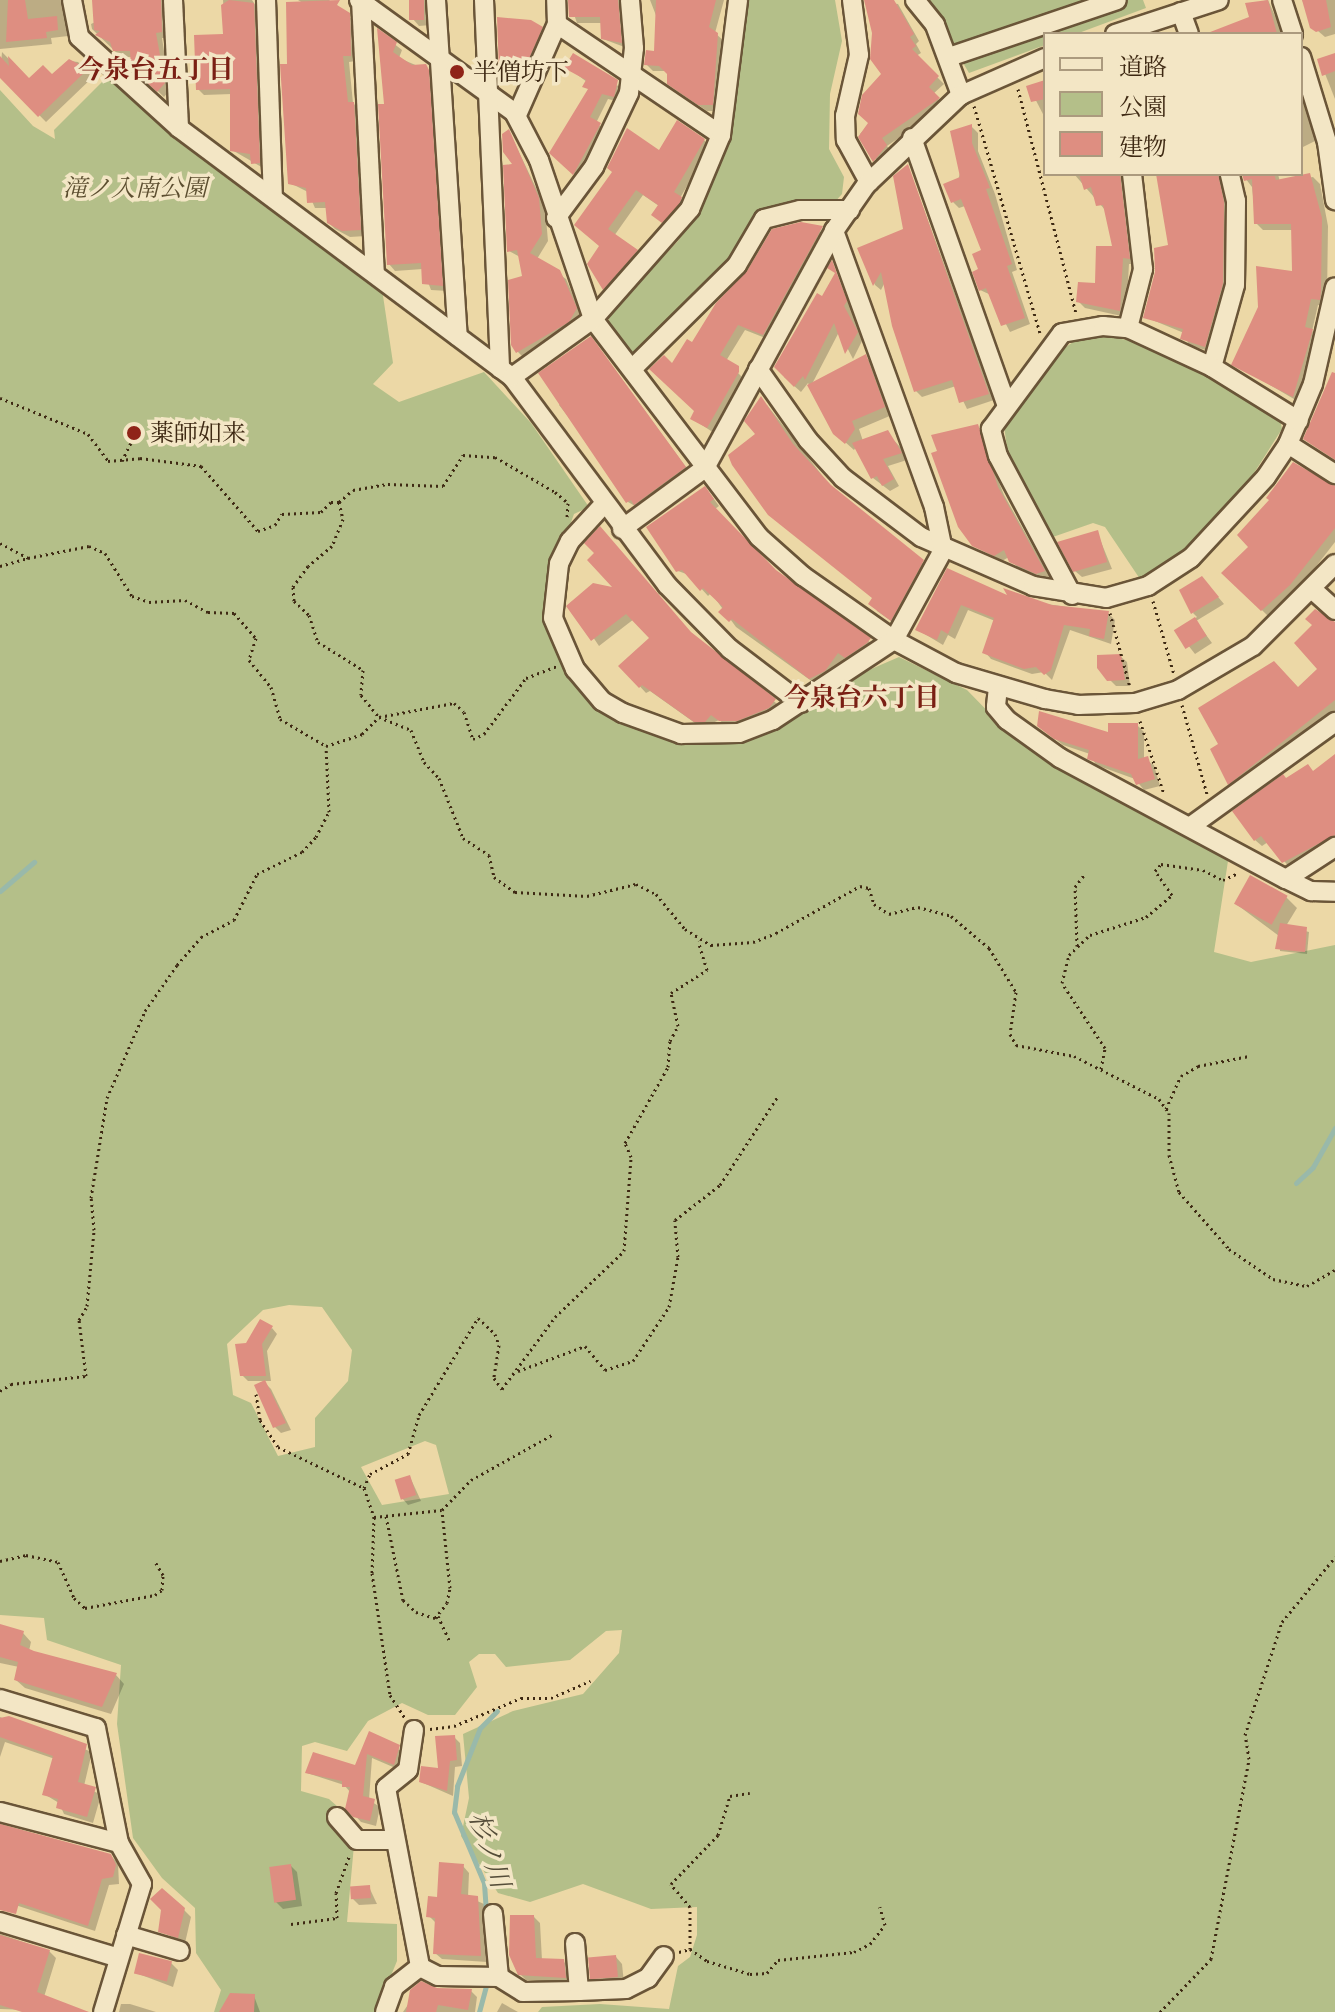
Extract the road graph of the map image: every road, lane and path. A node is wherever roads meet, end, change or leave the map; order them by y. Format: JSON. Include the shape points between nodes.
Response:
{"nodes":[{"id":1,"x":72,"y":0,"type":"edge"},
{"id":2,"x":173,"y":0,"type":"edge"},
{"id":3,"x":266,"y":0,"type":"edge"},
{"id":4,"x":436,"y":0,"type":"edge"},
{"id":5,"x":484,"y":0,"type":"edge"},
{"id":6,"x":556,"y":0,"type":"edge"},
{"id":7,"x":630,"y":0,"type":"edge"},
{"id":8,"x":738,"y":0,"type":"edge"},
{"id":9,"x":852,"y":0,"type":"edge"},
{"id":10,"x":915,"y":0,"type":"edge"},
{"id":11,"x":1117,"y":0,"type":"edge"},
{"id":12,"x":1156,"y":0,"type":"edge"},
{"id":13,"x":1219,"y":0,"type":"edge"},
{"id":14,"x":1282,"y":0,"type":"edge"},
{"id":15,"x":360,"y":1,"type":"edge"},
{"id":16,"x":1181,"y":12,"type":"junction"},
{"id":17,"x":1163,"y":18,"type":"junction"},
{"id":18,"x":557,"y":24,"type":"junction"},
{"id":19,"x":1121,"y":32,"type":"edge"},
{"id":20,"x":1188,"y":32,"type":"edge"},
{"id":21,"x":1292,"y":32,"type":"edge"},
{"id":22,"x":439,"y":57,"type":"junction"},
{"id":23,"x":949,"y":57,"type":"junction"},
{"id":24,"x":1043,"y":59,"type":"edge"},
{"id":25,"x":1303,"y":64,"type":"edge"},
{"id":26,"x":1013,"y":70,"type":"junction"},
{"id":27,"x":634,"y":75,"type":"junction"},
{"id":28,"x":490,"y":93,"type":"junction"},
{"id":29,"x":966,"y":93,"type":"junction"},
{"id":30,"x":517,"y":115,"type":"junction"},
{"id":31,"x":179,"y":128,"type":"junction"},
{"id":32,"x":721,"y":135,"type":"junction"},
{"id":33,"x":912,"y":138,"type":"junction"},
{"id":34,"x":1132,"y":176,"type":"edge"},
{"id":35,"x":1230,"y":176,"type":"edge"},
{"id":36,"x":869,"y":182,"type":"junction"},
{"id":37,"x":273,"y":197,"type":"junction"},
{"id":38,"x":1335,"y":200,"type":"edge"},
{"id":39,"x":850,"y":210,"type":"junction"},
{"id":40,"x":556,"y":218,"type":"junction"},
{"id":41,"x":834,"y":231,"type":"junction"},
{"id":42,"x":375,"y":272,"type":"junction"},
{"id":43,"x":1335,"y":287,"type":"edge"},
{"id":44,"x":593,"y":319,"type":"junction"},
{"id":45,"x":1080,"y":328,"type":"junction"},
{"id":46,"x":1128,"y":328,"type":"junction"},
{"id":47,"x":458,"y":336,"type":"junction"},
{"id":48,"x":1045,"y":350,"type":"junction"},
{"id":49,"x":1212,"y":367,"type":"junction"},
{"id":50,"x":633,"y":368,"type":"junction"},
{"id":51,"x":758,"y":369,"type":"junction"},
{"id":52,"x":506,"y":373,"type":"junction"},
{"id":53,"x":0,"y":398,"type":"edge"},
{"id":54,"x":1006,"y":404,"type":"junction"},
{"id":55,"x":1299,"y":421,"type":"junction"},
{"id":56,"x":135,"y":434,"type":"dead end"},
{"id":57,"x":1288,"y":444,"type":"junction"},
{"id":58,"x":122,"y":461,"type":"junction"},
{"id":59,"x":705,"y":468,"type":"junction"},
{"id":60,"x":1335,"y":474,"type":"edge"},
{"id":61,"x":339,"y":502,"type":"junction"},
{"id":62,"x":604,"y":504,"type":"junction"},
{"id":63,"x":622,"y":529,"type":"junction"},
{"id":64,"x":570,"y":541,"type":"junction"},
{"id":65,"x":0,"y":543,"type":"edge"},
{"id":66,"x":943,"y":550,"type":"junction"},
{"id":67,"x":28,"y":558,"type":"junction"},
{"id":68,"x":1335,"y":564,"type":"edge"},
{"id":69,"x":0,"y":566,"type":"edge"},
{"id":70,"x":1313,"y":590,"type":"junction"},
{"id":71,"x":1072,"y":595,"type":"junction"},
{"id":72,"x":1335,"y":610,"type":"edge"},
{"id":73,"x":894,"y":640,"type":"junction"},
{"id":74,"x":575,"y":669,"type":"junction"},
{"id":75,"x":998,"y":687,"type":"junction"},
{"id":76,"x":801,"y":703,"type":"junction"},
{"id":77,"x":379,"y":717,"type":"junction"},
{"id":78,"x":1335,"y":722,"type":"edge"},
{"id":79,"x":326,"y":746,"type":"junction"},
{"id":80,"x":1191,"y":826,"type":"junction"},
{"id":81,"x":1335,"y":847,"type":"edge"},
{"id":82,"x":1245,"y":869,"type":"dead end"},
{"id":83,"x":1084,"y":875,"type":"dead end"},
{"id":84,"x":1286,"y":879,"type":"junction"},
{"id":85,"x":1335,"y":892,"type":"edge"},
{"id":86,"x":698,"y":941,"type":"junction"},
{"id":87,"x":1077,"y":946,"type":"junction"},
{"id":88,"x":1249,"y":1056,"type":"dead end"},
{"id":89,"x":1101,"y":1069,"type":"junction"},
{"id":90,"x":778,"y":1096,"type":"dead end"},
{"id":91,"x":1166,"y":1109,"type":"junction"},
{"id":92,"x":1335,"y":1270,"type":"edge"},
{"id":93,"x":518,"y":1371,"type":"junction"},
{"id":94,"x":0,"y":1391,"type":"edge"},
{"id":95,"x":256,"y":1394,"type":"dead end"},
{"id":96,"x":552,"y":1435,"type":"dead end"},
{"id":97,"x":364,"y":1488,"type":"junction"},
{"id":98,"x":442,"y":1510,"type":"junction"},
{"id":99,"x":386,"y":1516,"type":"junction"},
{"id":100,"x":374,"y":1517,"type":"junction"},
{"id":101,"x":1335,"y":1557,"type":"edge"},
{"id":102,"x":0,"y":1561,"type":"edge"},
{"id":103,"x":155,"y":1561,"type":"dead end"},
{"id":104,"x":438,"y":1616,"type":"junction"},
{"id":105,"x":450,"y":1642,"type":"dead end"},
{"id":106,"x":590,"y":1681,"type":"dead end"},
{"id":107,"x":0,"y":1699,"type":"edge"},
{"id":108,"x":414,"y":1730,"type":"junction"},
{"id":109,"x":750,"y":1793,"type":"dead end"},
{"id":110,"x":0,"y":1812,"type":"edge"},
{"id":111,"x":337,"y":1817,"type":"dead end"},
{"id":112,"x":395,"y":1840,"type":"junction"},
{"id":113,"x":119,"y":1843,"type":"junction"},
{"id":114,"x":359,"y":1851,"type":"dead end"},
{"id":115,"x":880,"y":1907,"type":"dead end"},
{"id":116,"x":493,"y":1914,"type":"dead end"},
{"id":117,"x":0,"y":1922,"type":"edge"},
{"id":118,"x":291,"y":1924,"type":"dead end"},
{"id":119,"x":126,"y":1935,"type":"junction"},
{"id":120,"x":575,"y":1943,"type":"dead end"},
{"id":121,"x":690,"y":1949,"type":"junction"},
{"id":122,"x":180,"y":1951,"type":"dead end"},
{"id":123,"x":664,"y":1956,"type":"joint"},
{"id":124,"x":119,"y":1958,"type":"junction"},
{"id":125,"x":420,"y":1967,"type":"junction"},
{"id":126,"x":499,"y":1977,"type":"junction"},
{"id":127,"x":579,"y":1991,"type":"junction"},
{"id":128,"x":103,"y":2012,"type":"edge"},
{"id":129,"x":385,"y":2012,"type":"edge"},
{"id":130,"x":1160,"y":2012,"type":"edge"}],
"edges":[{"from":1,"to":31,"type":"street","via":[[79,37]]},
{"from":2,"to":31,"type":"street"},
{"from":3,"to":37,"type":"street"},
{"from":4,"to":22,"type":"street"},
{"from":5,"to":28,"type":"street"},
{"from":6,"to":18,"type":"street"},
{"from":7,"to":27,"type":"street"},
{"from":8,"to":32,"type":"street"},
{"from":9,"to":36,"type":"street","via":[[859,55],[845,116],[846,140]]},
{"from":10,"to":23,"type":"street","via":[[935,25]]},
{"from":11,"to":23,"type":"street"},
{"from":12,"to":17,"type":"street"},
{"from":13,"to":16,"type":"street"},
{"from":14,"to":21,"type":"street"},
{"from":15,"to":22,"type":"street"},
{"from":15,"to":42,"type":"street"},
{"from":16,"to":17,"type":"street"},
{"from":16,"to":20,"type":"street"},
{"from":17,"to":19,"type":"street"},
{"from":18,"to":27,"type":"street"},
{"from":18,"to":30,"type":"street"},
{"from":22,"to":28,"type":"street"},
{"from":22,"to":47,"type":"street"},
{"from":23,"to":29,"type":"street"},
{"from":24,"to":26,"type":"street"},
{"from":25,"to":38,"type":"street","via":[[1327,142]]},
{"from":26,"to":29,"type":"street"},
{"from":26,"to":45,"type":"path"},
{"from":27,"to":32,"type":"street"},
{"from":27,"to":40,"type":"street","via":[[607,144]]},
{"from":28,"to":30,"type":"street"},
{"from":28,"to":52,"type":"street"},
{"from":29,"to":33,"type":"street"},
{"from":29,"to":48,"type":"path"},
{"from":30,"to":40,"type":"street","via":[[539,160]]},
{"from":31,"to":37,"type":"street"},
{"from":32,"to":44,"type":"street","via":[[690,209]]},
{"from":33,"to":36,"type":"street"},
{"from":33,"to":54,"type":"street"},
{"from":34,"to":46,"type":"street","via":[[1143,269]]},
{"from":35,"to":49,"type":"street","via":[[1236,201],[1235,285]]},
{"from":36,"to":39,"type":"street"},
{"from":37,"to":42,"type":"street"},
{"from":39,"to":41,"type":"street"},
{"from":39,"to":50,"type":"street","via":[[800,210],[764,219],[737,265]]},
{"from":40,"to":44,"type":"street"},
{"from":41,"to":51,"type":"street"},
{"from":41,"to":66,"type":"street","via":[[934,507]]},
{"from":42,"to":47,"type":"street"},
{"from":43,"to":55,"type":"street"},
{"from":44,"to":50,"type":"street"},
{"from":44,"to":52,"type":"street"},
{"from":45,"to":46,"type":"street"},
{"from":45,"to":48,"type":"street","via":[[1062,333]]},
{"from":46,"to":49,"type":"street"},
{"from":47,"to":52,"type":"street"},
{"from":48,"to":54,"type":"street"},
{"from":49,"to":55,"type":"street"},
{"from":50,"to":59,"type":"street"},
{"from":51,"to":59,"type":"street"},
{"from":51,"to":66,"type":"street","via":[[843,478]]},
{"from":52,"to":62,"type":"street"},
{"from":53,"to":58,"type":"path","via":[[88,434],[108,461]]},
{"from":54,"to":71,"type":"street","via":[[991,429],[998,456]]},
{"from":55,"to":57,"type":"street"},
{"from":56,"to":58,"type":"path"},
{"from":57,"to":60,"type":"street"},
{"from":57,"to":71,"type":"street","via":[[1229,522],[1180,565],[1126,594]]},
{"from":58,"to":61,"type":"path","via":[[140,458],[201,466],[258,531],[275,525],[282,514],[306,509],[315,513]]},
{"from":59,"to":63,"type":"street"},
{"from":59,"to":73,"type":"street","via":[[759,537],[803,576]]},
{"from":61,"to":64,"type":"path","via":[[353,490],[388,484],[443,486],[463,455],[495,457],[568,503]]},
{"from":61,"to":77,"type":"path","via":[[343,519],[332,546],[293,587],[294,601],[309,615],[318,642],[363,670],[361,695]]},
{"from":62,"to":63,"type":"street"},
{"from":62,"to":64,"type":"street"},
{"from":63,"to":76,"type":"street","via":[[730,649]]},
{"from":64,"to":74,"type":"street","via":[[552,598],[558,637]]},
{"from":65,"to":67,"type":"path"},
{"from":66,"to":71,"type":"street","via":[[1033,586]]},
{"from":66,"to":73,"type":"street"},
{"from":67,"to":69,"type":"path"},
{"from":67,"to":79,"type":"path","via":[[89,546],[105,553],[132,596],[149,602],[185,600],[208,612],[234,613],[256,638],[249,660],[271,687],[280,719]]},
{"from":68,"to":70,"type":"street"},
{"from":70,"to":72,"type":"street"},
{"from":70,"to":75,"type":"street","via":[[1253,646],[1211,674],[1156,698],[1078,705]]},
{"from":73,"to":75,"type":"street","via":[[956,673]]},
{"from":73,"to":76,"type":"street"},
{"from":74,"to":76,"type":"street","via":[[602,701],[690,735],[753,729]]},
{"from":74,"to":77,"type":"path","via":[[559,666],[526,678],[484,734],[473,739],[464,712],[454,703]]},
{"from":75,"to":80,"type":"street","via":[[996,707],[1024,734]]},
{"from":77,"to":79,"type":"path","via":[[362,734]]},
{"from":77,"to":86,"type":"path","via":[[411,730],[424,762],[439,778],[463,838],[489,855],[494,877],[505,886],[527,896],[571,896],[636,884],[656,894]]},
{"from":78,"to":80,"type":"street"},
{"from":79,"to":94,"type":"path","via":[[329,812],[316,837],[302,852],[257,874],[234,920],[201,937],[177,965],[145,1011],[107,1098],[91,1198],[94,1230],[87,1306],[79,1320],[86,1376],[11,1384]]},
{"from":80,"to":84,"type":"street"},
{"from":81,"to":84,"type":"street"},
{"from":82,"to":87,"type":"path","via":[[1223,880],[1203,870],[1161,864],[1155,871],[1172,895],[1146,917],[1100,930]]},
{"from":83,"to":87,"type":"path","via":[[1075,887]]},
{"from":84,"to":85,"type":"street","via":[[1311,891]]},
{"from":86,"to":89,"type":"path","via":[[753,942],[807,912],[833,906],[860,886],[869,888],[874,904],[889,914],[935,909],[989,948],[1016,992],[1010,1034],[1016,1045],[1056,1051]]},
{"from":86,"to":93,"type":"path","via":[[707,970],[671,993],[678,1026],[670,1041],[668,1067],[625,1143],[631,1157],[624,1251],[555,1317]]},
{"from":87,"to":89,"type":"path","via":[[1062,983],[1105,1048]]},
{"from":88,"to":91,"type":"path","via":[[1198,1066],[1181,1076]]},
{"from":89,"to":91,"type":"path","via":[[1141,1086]]},
{"from":90,"to":93,"type":"path","via":[[720,1185],[675,1220],[678,1257],[669,1307],[633,1361],[605,1370],[585,1346]]},
{"from":91,"to":92,"type":"path","via":[[1169,1155],[1179,1192],[1229,1249],[1273,1279],[1307,1286]]},
{"from":93,"to":97,"type":"path","via":[[502,1389],[498,1385],[494,1370],[499,1345],[478,1318],[423,1408],[408,1454],[370,1474]]},
{"from":95,"to":97,"type":"path","via":[[260,1420],[278,1447]]},
{"from":96,"to":98,"type":"path","via":[[471,1480]]},
{"from":97,"to":100,"type":"path"},
{"from":98,"to":99,"type":"path"},
{"from":98,"to":104,"type":"path","via":[[450,1588]]},
{"from":99,"to":100,"type":"path"},
{"from":99,"to":104,"type":"path","via":[[403,1600],[416,1612]]},
{"from":100,"to":108,"type":"path","via":[[372,1573],[390,1695]]},
{"from":101,"to":130,"type":"path","via":[[1282,1622],[1245,1735],[1249,1759],[1211,1959]]},
{"from":102,"to":103,"type":"path","via":[[26,1555],[58,1562],[85,1608],[155,1595],[162,1590],[163,1575]]},
{"from":104,"to":105,"type":"path"},
{"from":106,"to":108,"type":"path","via":[[551,1698],[521,1698],[454,1726]]},
{"from":107,"to":113,"type":"street","via":[[96,1728]]},
{"from":108,"to":112,"type":"street","via":[[408,1770],[386,1788]]},
{"from":109,"to":121,"type":"path","via":[[730,1796],[718,1835],[671,1884],[690,1907]]},
{"from":110,"to":113,"type":"street"},
{"from":111,"to":112,"type":"street","via":[[357,1840]]},
{"from":112,"to":125,"type":"street"},
{"from":113,"to":119,"type":"street","via":[[142,1884]]},
{"from":114,"to":118,"type":"path","via":[[343,1863],[337,1918]]},
{"from":115,"to":121,"type":"path","via":[[885,1925],[870,1944],[854,1952],[778,1960],[767,1973],[721,1965]]},
{"from":116,"to":126,"type":"street"},
{"from":117,"to":124,"type":"street"},
{"from":119,"to":122,"type":"street"},
{"from":119,"to":124,"type":"street"},
{"from":120,"to":127,"type":"street"},
{"from":121,"to":123,"type":"path"},
{"from":123,"to":127,"type":"street","via":[[648,1978],[626,1989]]},
{"from":124,"to":128,"type":"street"},
{"from":125,"to":126,"type":"street","via":[[438,1976]]},
{"from":125,"to":129,"type":"street","via":[[394,1987]]},
{"from":126,"to":127,"type":"street","via":[[523,1992]]}]}
